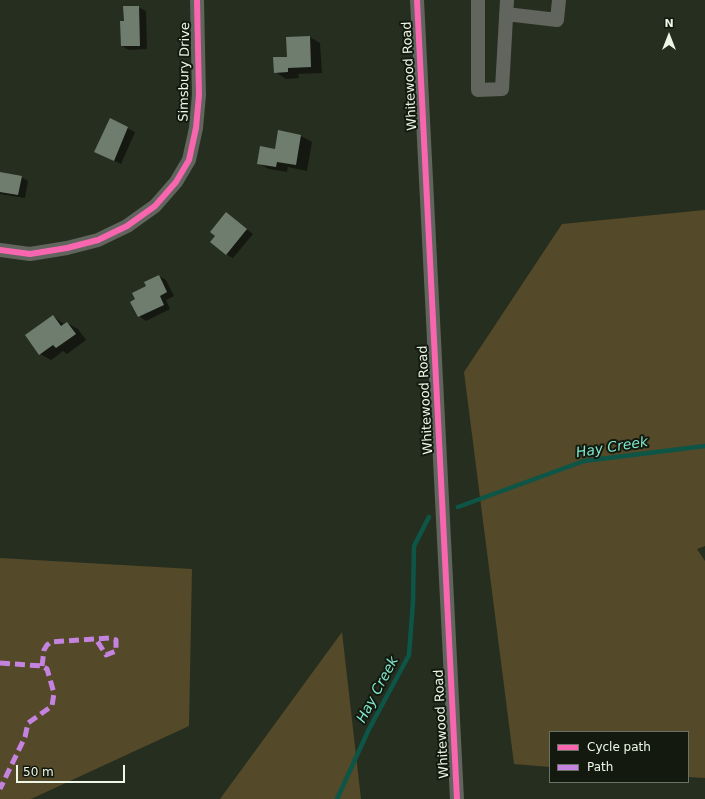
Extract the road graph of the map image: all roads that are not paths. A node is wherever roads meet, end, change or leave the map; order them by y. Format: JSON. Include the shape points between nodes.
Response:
{"nodes":[{"id":1,"x":197,"y":0,"type":"edge"},
{"id":2,"x":418,"y":0,"type":"edge"},
{"id":3,"x":478,"y":0,"type":"edge"},
{"id":4,"x":558,"y":0,"type":"edge"},
{"id":5,"x":506,"y":7,"type":"edge"},
{"id":6,"x":0,"y":250,"type":"edge"},
{"id":7,"x":457,"y":799,"type":"edge"}],
"edges":[{"from":1,"to":6,"type":"street","name":"Simsbury Drive","via":[[199,95],[196,128],[189,160],[176,182],[155,206],[126,226],[98,240],[30,254]]},
{"from":2,"to":7,"type":"street","name":"Whitewood Road"},
{"from":3,"to":5,"type":"street","via":[[478,90],[502,89]]},
{"from":4,"to":5,"type":"street","via":[[557,20]]}]}
